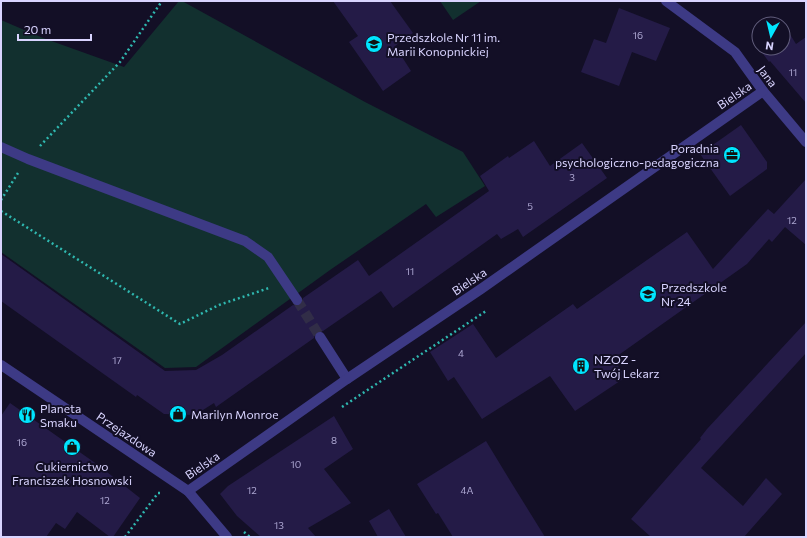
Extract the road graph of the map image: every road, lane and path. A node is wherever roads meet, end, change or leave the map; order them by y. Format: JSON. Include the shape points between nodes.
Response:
{"nodes":[{"id":1,"x":162,"y":1,"type":"edge"},
{"id":2,"x":666,"y":1,"type":"edge"},
{"id":3,"x":763,"y":91,"type":"junction"},
{"id":4,"x":806,"y":142,"type":"edge"},
{"id":5,"x":1,"y":147,"type":"edge"},
{"id":6,"x":28,"y":159,"type":"junction"},
{"id":7,"x":1,"y":200,"type":"edge"},
{"id":8,"x":1,"y":211,"type":"edge"},
{"id":9,"x":285,"y":282,"type":"junction"},
{"id":10,"x":297,"y":300,"type":"tunnel mouth"},
{"id":11,"x":486,"y":311,"type":"dead end"},
{"id":12,"x":320,"y":336,"type":"tunnel mouth"},
{"id":13,"x":1,"y":365,"type":"edge"},
{"id":14,"x":347,"y":379,"type":"junction"},
{"id":15,"x":336,"y":411,"type":"dead end"},
{"id":16,"x":188,"y":491,"type":"junction"},
{"id":17,"x":244,"y":531,"type":"dead end"},
{"id":18,"x":125,"y":537,"type":"edge"},
{"id":19,"x":227,"y":537,"type":"edge"},
{"id":20,"x":250,"y":537,"type":"edge"}],
"edges":[{"from":1,"to":6,"type":"path","via":[[120,62]]},
{"from":2,"to":3,"type":"street","name":"Jana","via":[[734,52]]},
{"from":3,"to":4,"type":"street","name":"Jana"},
{"from":3,"to":14,"type":"street","name":"Bielska","via":[[481,289]]},
{"from":5,"to":6,"type":"street"},
{"from":6,"to":7,"type":"path"},
{"from":6,"to":9,"type":"street","via":[[245,241],[268,257]]},
{"from":8,"to":9,"type":"path","via":[[180,324],[219,305]]},
{"from":9,"to":10,"type":"street"},
{"from":11,"to":15,"type":"path"},
{"from":12,"to":14,"type":"street"},
{"from":13,"to":16,"type":"street","name":"Przejazdowa"},
{"from":14,"to":16,"type":"street","name":"Bielska"},
{"from":16,"to":18,"type":"path","via":[[158,493]]},
{"from":16,"to":19,"type":"street","name":"Przejazdowa"},
{"from":17,"to":20,"type":"path"}]}
